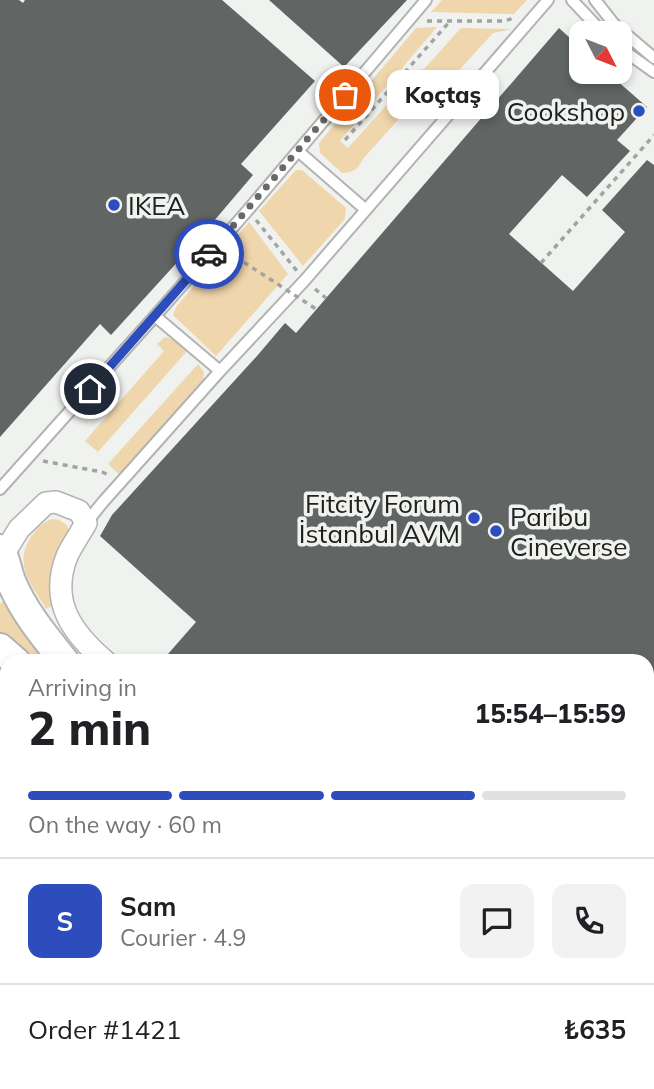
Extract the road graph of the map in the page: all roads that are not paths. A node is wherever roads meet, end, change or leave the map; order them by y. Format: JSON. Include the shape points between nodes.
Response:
{"nodes":[{"id":1,"x":426,"y":0,"type":"edge"},
{"id":2,"x":548,"y":0,"type":"edge"},
{"id":3,"x":572,"y":0,"type":"edge"},
{"id":4,"x":595,"y":0,"type":"edge"},
{"id":5,"x":592,"y":21,"type":"edge"},
{"id":6,"x":632,"y":56,"type":"edge"},
{"id":7,"x":654,"y":58,"type":"edge"},
{"id":8,"x":654,"y":72,"type":"edge"},
{"id":9,"x":298,"y":151,"type":"junction"},
{"id":10,"x":366,"y":210,"type":"junction"},
{"id":11,"x":155,"y":316,"type":"junction"},
{"id":12,"x":220,"y":371,"type":"junction"},
{"id":13,"x":0,"y":489,"type":"edge"},
{"id":14,"x":86,"y":523,"type":"junction"},
{"id":15,"x":1,"y":559,"type":"edge"},
{"id":16,"x":58,"y":654,"type":"edge"},
{"id":17,"x":98,"y":654,"type":"edge"}],
"edges":[{"from":1,"to":9,"type":"lane"},
{"from":2,"to":10,"type":"lane"},
{"from":3,"to":5,"type":"lane"},
{"from":4,"to":7,"type":"lane","via":[[614,24]]},
{"from":6,"to":8,"type":"lane"},
{"from":9,"to":10,"type":"lane"},
{"from":9,"to":11,"type":"lane"},
{"from":10,"to":12,"type":"lane"},
{"from":11,"to":12,"type":"lane"},
{"from":11,"to":13,"type":"lane"},
{"from":12,"to":14,"type":"lane"},
{"from":14,"to":15,"type":"street","via":[[79,512],[56,502],[46,503],[19,529]]},
{"from":14,"to":17,"type":"street","via":[[68,555],[62,595],[73,628]]},
{"from":15,"to":16,"type":"main road","via":[[27,610]]}]}
